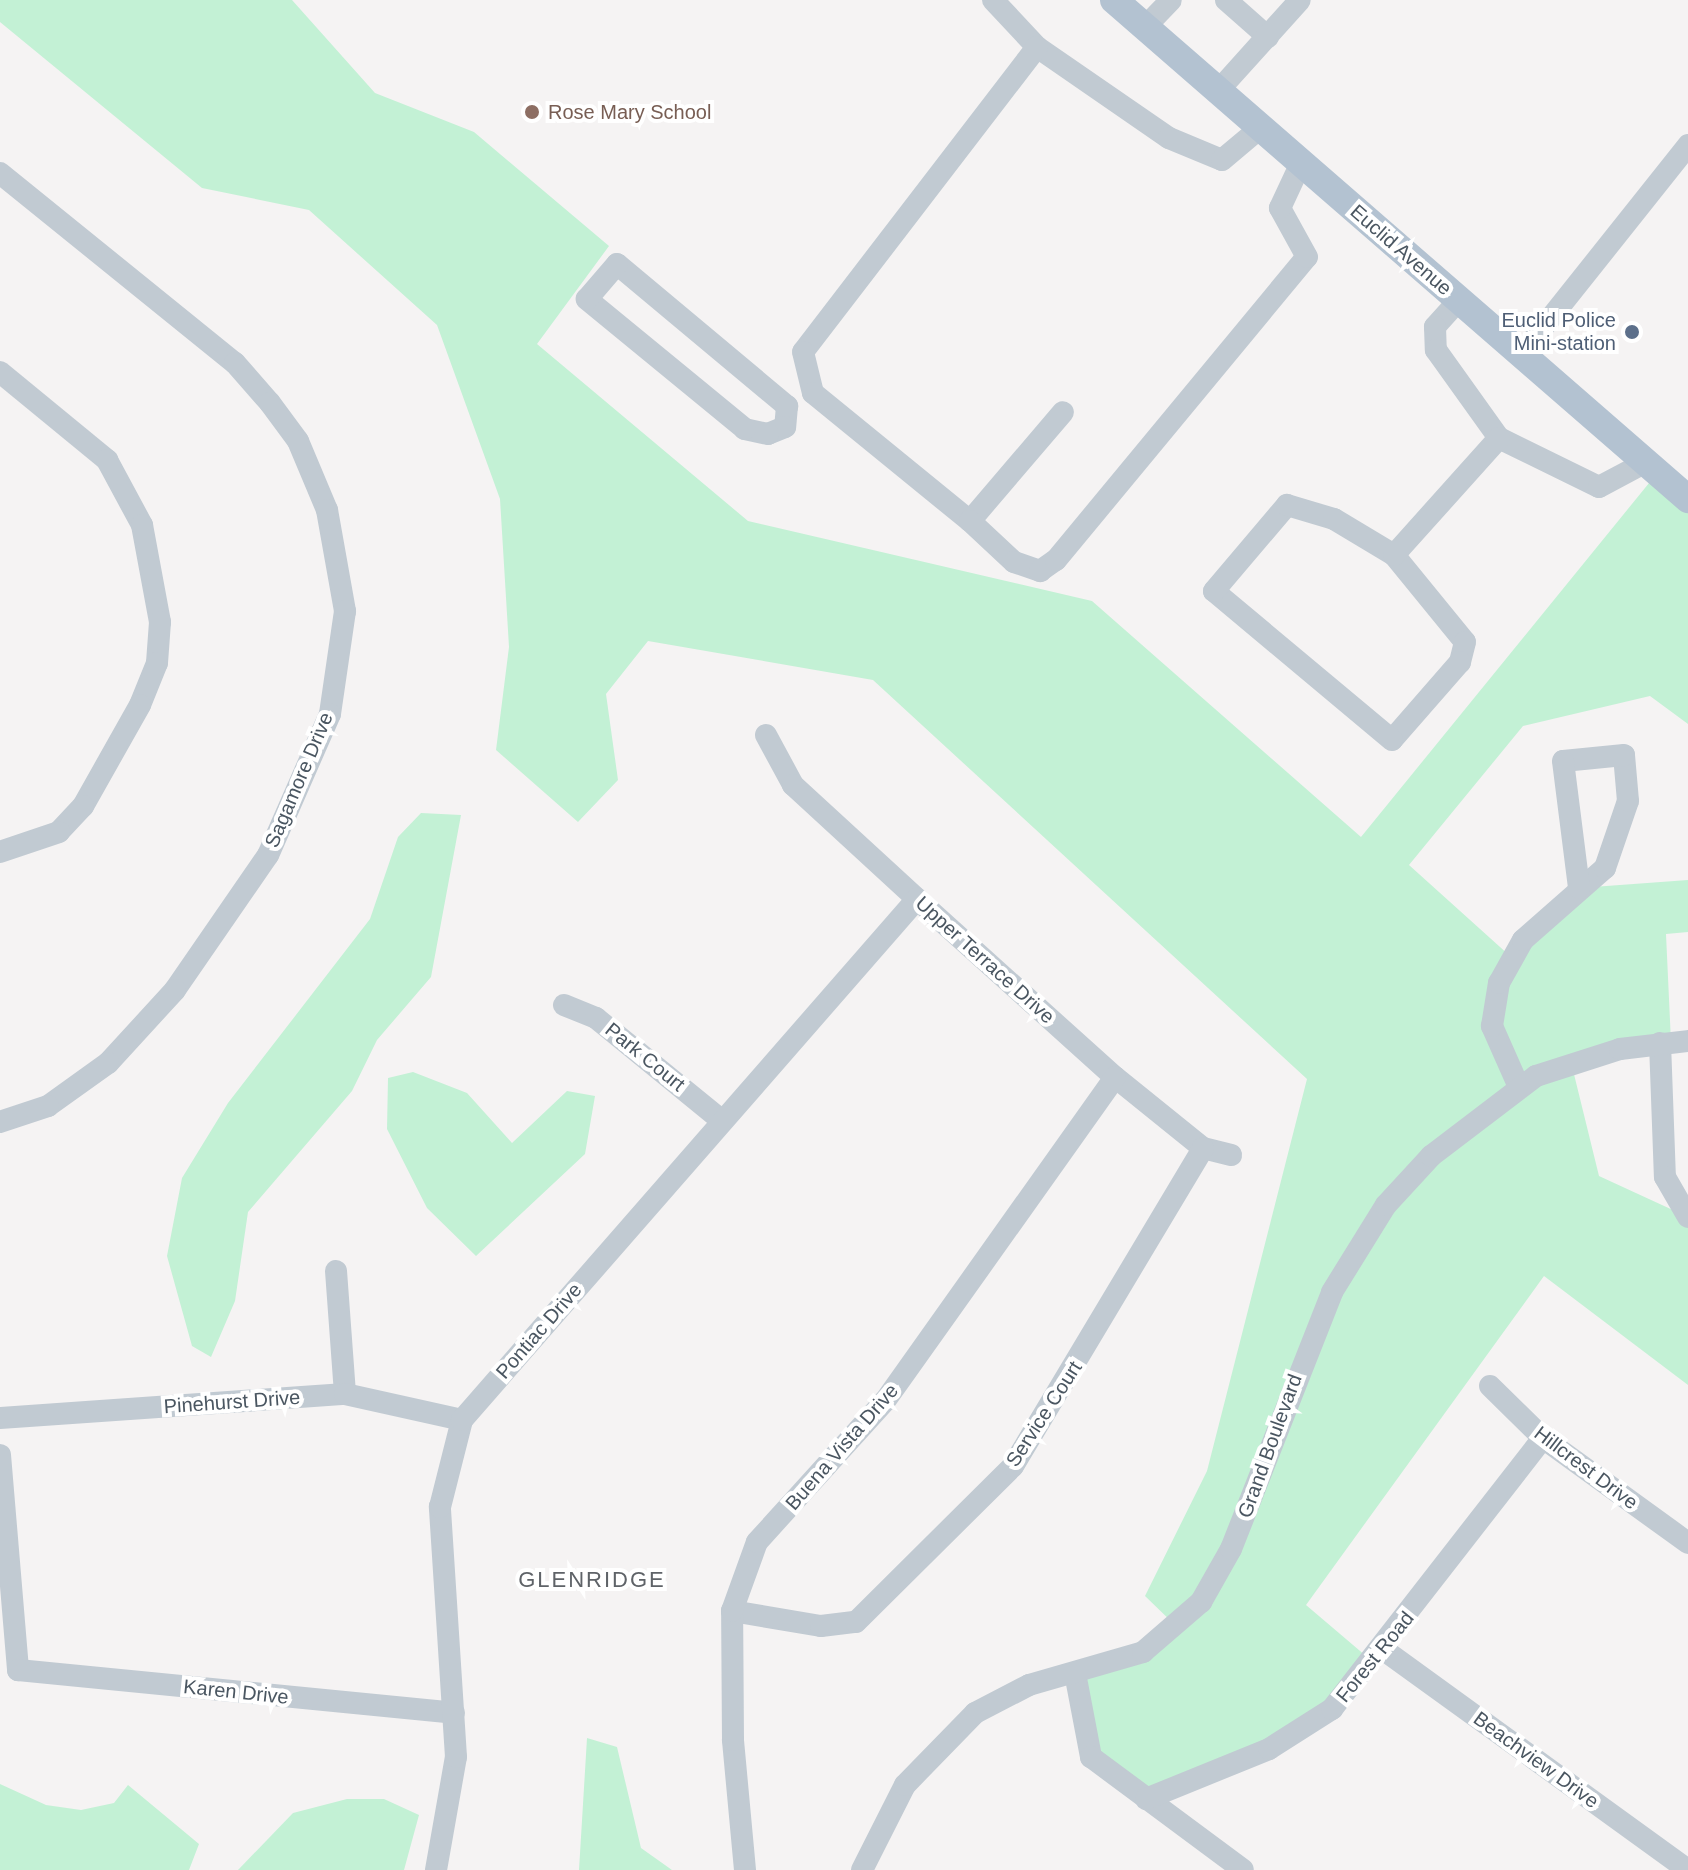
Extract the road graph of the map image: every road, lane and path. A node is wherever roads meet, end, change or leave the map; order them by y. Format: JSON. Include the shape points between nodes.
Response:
{"nodes":[{"id":1,"x":993,"y":0,"type":"edge"},
{"id":2,"x":1114,"y":0,"type":"edge"},
{"id":3,"x":1171,"y":0,"type":"edge"},
{"id":4,"x":1226,"y":0,"type":"edge"},
{"id":5,"x":1300,"y":0,"type":"edge"},
{"id":6,"x":1145,"y":27,"type":"junction"},
{"id":7,"x":1268,"y":37,"type":"junction"},
{"id":8,"x":1037,"y":47,"type":"junction"},
{"id":9,"x":1218,"y":91,"type":"junction"},
{"id":10,"x":1260,"y":128,"type":"junction"},
{"id":11,"x":1688,"y":145,"type":"edge"},
{"id":12,"x":1301,"y":163,"type":"junction"},
{"id":13,"x":0,"y":173,"type":"edge"},
{"id":14,"x":1459,"y":300,"type":"junction"},
{"id":15,"x":1522,"y":354,"type":"junction"},
{"id":16,"x":0,"y":372,"type":"edge"},
{"id":17,"x":813,"y":393,"type":"junction"},
{"id":18,"x":787,"y":406,"type":"junction"},
{"id":19,"x":1063,"y":412,"type":"dead end"},
{"id":20,"x":1499,"y":438,"type":"junction"},
{"id":21,"x":1646,"y":462,"type":"junction"},
{"id":22,"x":1688,"y":499,"type":"edge"},
{"id":23,"x":970,"y":521,"type":"junction"},
{"id":24,"x":1394,"y":555,"type":"junction"},
{"id":25,"x":766,"y":735,"type":"dead end"},
{"id":26,"x":0,"y":852,"type":"edge"},
{"id":27,"x":1579,"y":888,"type":"junction"},
{"id":28,"x":917,"y":899,"type":"junction"},
{"id":29,"x":564,"y":1005,"type":"dead end"},
{"id":30,"x":1688,"y":1041,"type":"edge"},
{"id":31,"x":1660,"y":1043,"type":"junction"},
{"id":32,"x":1115,"y":1077,"type":"junction"},
{"id":33,"x":1519,"y":1087,"type":"junction"},
{"id":34,"x":720,"y":1119,"type":"junction"},
{"id":35,"x":0,"y":1122,"type":"edge"},
{"id":36,"x":1203,"y":1148,"type":"junction"},
{"id":37,"x":1231,"y":1155,"type":"dead end"},
{"id":38,"x":1688,"y":1217,"type":"edge"},
{"id":39,"x":336,"y":1271,"type":"dead end"},
{"id":40,"x":1490,"y":1386,"type":"dead end"},
{"id":41,"x":345,"y":1394,"type":"junction"},
{"id":42,"x":0,"y":1418,"type":"edge"},
{"id":43,"x":462,"y":1420,"type":"junction"},
{"id":44,"x":1543,"y":1438,"type":"junction"},
{"id":45,"x":0,"y":1455,"type":"edge"},
{"id":46,"x":1688,"y":1543,"type":"edge"},
{"id":47,"x":732,"y":1611,"type":"junction"},
{"id":48,"x":1384,"y":1650,"type":"junction"},
{"id":49,"x":1075,"y":1673,"type":"junction"},
{"id":50,"x":454,"y":1713,"type":"junction"},
{"id":51,"x":1146,"y":1799,"type":"junction"},
{"id":52,"x":436,"y":1870,"type":"edge"},
{"id":53,"x":745,"y":1870,"type":"edge"},
{"id":54,"x":862,"y":1870,"type":"edge"},
{"id":55,"x":1243,"y":1870,"type":"edge"},
{"id":56,"x":1688,"y":1870,"type":"edge"}],
"edges":[{"from":1,"to":8,"type":"street"},
{"from":2,"to":6,"type":"main road","name":"Euclid Avenue"},
{"from":3,"to":6,"type":"street"},
{"from":4,"to":7,"type":"street"},
{"from":5,"to":7,"type":"street"},
{"from":6,"to":9,"type":"main road","name":"Euclid Avenue"},
{"from":7,"to":9,"type":"street"},
{"from":8,"to":10,"type":"street","via":[[1169,138],[1222,160]]},
{"from":8,"to":17,"type":"street","via":[[803,352]]},
{"from":9,"to":10,"type":"main road","name":"Euclid Avenue"},
{"from":10,"to":12,"type":"main road","name":"Euclid Avenue"},
{"from":11,"to":15,"type":"street"},
{"from":12,"to":14,"type":"main road","name":"Euclid Avenue"},
{"from":12,"to":23,"type":"street","via":[[1280,208],[1307,257],[1056,560],[1040,571],[1014,562]]},
{"from":13,"to":35,"type":"street","name":"Sagamore Drive","via":[[235,363],[270,403],[298,441],[327,510],[345,611],[330,714],[268,855],[175,990],[108,1063],[48,1106]]},
{"from":14,"to":15,"type":"main road","name":"Euclid Avenue"},
{"from":14,"to":20,"type":"street","via":[[1435,327],[1436,350]]},
{"from":15,"to":21,"type":"main road","name":"Euclid Avenue"},
{"from":16,"to":26,"type":"street","via":[[107,460],[142,525],[160,622],[157,663],[140,705],[83,806],[59,832]]},
{"from":17,"to":18,"type":"street"},
{"from":17,"to":23,"type":"street"},
{"from":18,"to":18,"type":"street","via":[[617,264],[587,299],[745,429],[768,434],[785,427]]},
{"from":19,"to":23,"type":"street"},
{"from":20,"to":21,"type":"street","via":[[1599,487]]},
{"from":20,"to":24,"type":"street"},
{"from":21,"to":22,"type":"main road","name":"Euclid Avenue"},
{"from":24,"to":24,"type":"street","via":[[1334,519],[1287,505],[1214,591],[1392,740],[1460,662],[1465,642]]},
{"from":25,"to":28,"type":"street","name":"Upper Terrace Drive","via":[[793,785]]},
{"from":27,"to":27,"type":"street","via":[[1605,868],[1616,847],[1628,801],[1624,755],[1563,761]]},
{"from":27,"to":33,"type":"street","via":[[1523,940],[1499,983],[1492,1026]]},
{"from":28,"to":32,"type":"street","name":"Upper Terrace Drive"},
{"from":28,"to":34,"type":"street","name":"Pontiac Drive"},
{"from":29,"to":34,"type":"street","name":"Park Court","via":[[596,1018]]},
{"from":30,"to":31,"type":"street","name":"Grand Boulevard"},
{"from":31,"to":33,"type":"street","name":"Grand Boulevard","via":[[1571,1061]]},
{"from":31,"to":38,"type":"street","via":[[1665,1177]]},
{"from":32,"to":36,"type":"street","name":"Upper Terrace Drive"},
{"from":32,"to":47,"type":"street","name":"Buena Vista Drive","via":[[885,1401],[757,1542]]},
{"from":33,"to":49,"type":"street","name":"Grand Boulevard","via":[[1431,1156],[1355,1250],[1299,1368],[1231,1549],[1201,1602],[1143,1652]]},
{"from":34,"to":43,"type":"street","name":"Pontiac Drive"},
{"from":36,"to":37,"type":"street","name":"Upper Terrace Drive"},
{"from":36,"to":47,"type":"street","name":"Service Court","via":[[1013,1466],[856,1622],[821,1626]]},
{"from":39,"to":41,"type":"street"},
{"from":40,"to":44,"type":"street","name":"Hillcrest Drive"},
{"from":41,"to":42,"type":"street","name":"Pinehurst Drive"},
{"from":41,"to":43,"type":"street","name":"Pinehurst Drive"},
{"from":43,"to":50,"type":"street","name":"Pontiac Drive","via":[[440,1507]]},
{"from":44,"to":46,"type":"street","name":"Hillcrest Drive"},
{"from":44,"to":48,"type":"street","name":"Forest Road"},
{"from":45,"to":50,"type":"street","name":"Karen Drive","via":[[18,1670]]},
{"from":47,"to":53,"type":"street","name":"Buena Vista Drive","via":[[733,1740]]},
{"from":48,"to":51,"type":"street","name":"Forest Road","via":[[1332,1709],[1269,1749]]},
{"from":48,"to":56,"type":"street","name":"Beachview Drive"},
{"from":49,"to":51,"type":"street","via":[[1091,1757]]},
{"from":49,"to":54,"type":"street","name":"Grand Boulevard","via":[[1001,1697],[936,1746],[905,1785]]},
{"from":50,"to":52,"type":"street","name":"Pontiac Drive","via":[[454,1800]]},
{"from":51,"to":55,"type":"street"}]}
